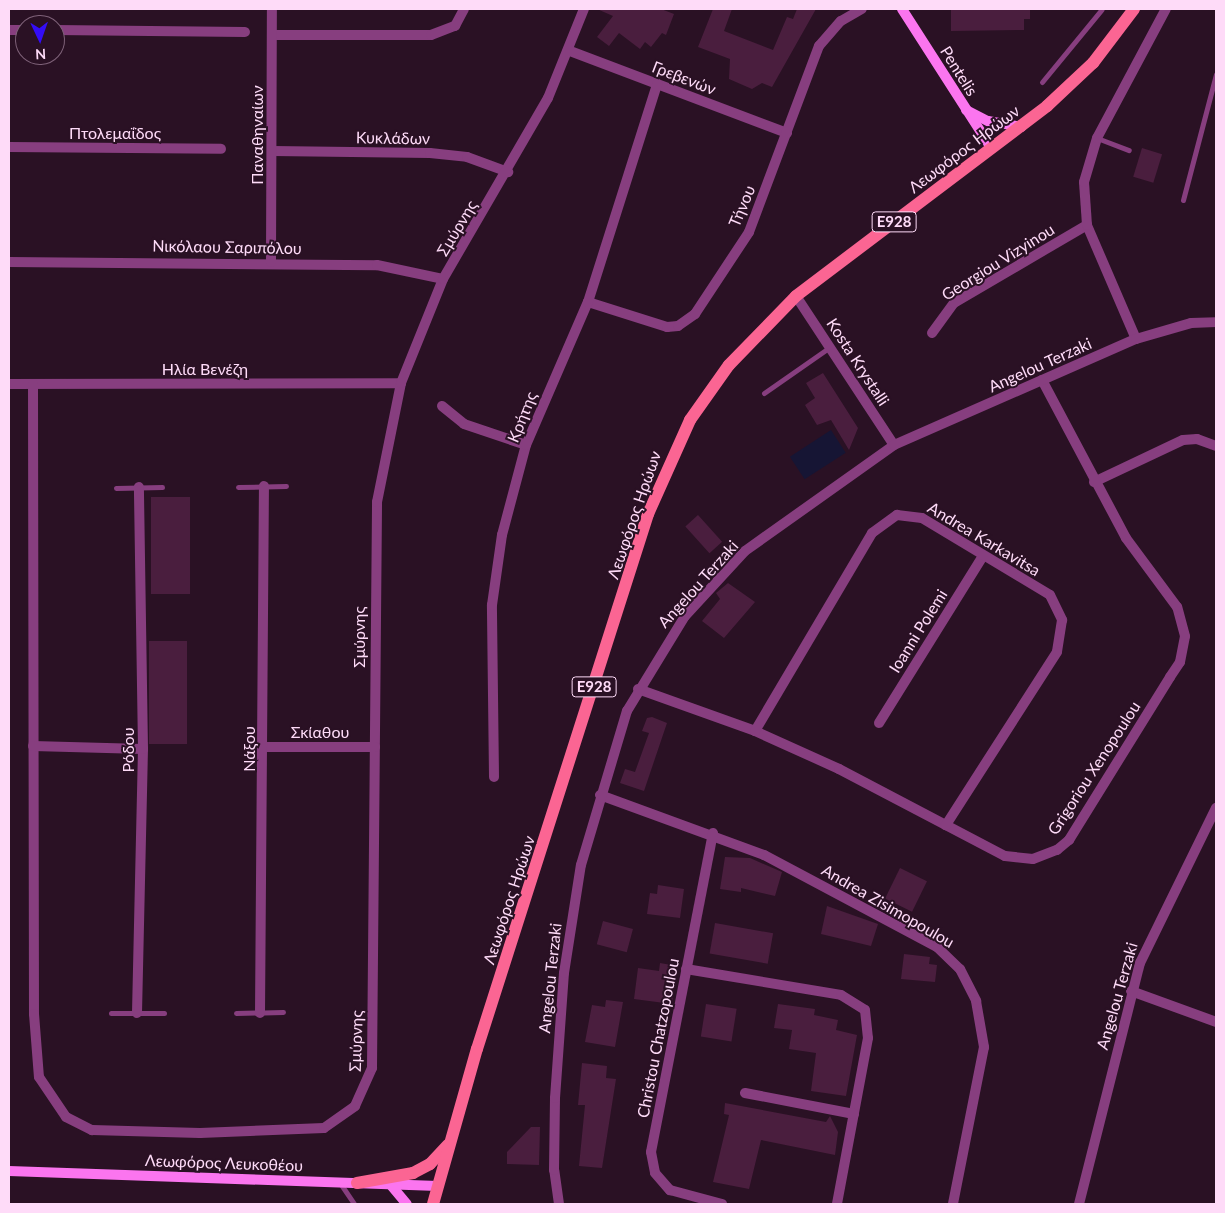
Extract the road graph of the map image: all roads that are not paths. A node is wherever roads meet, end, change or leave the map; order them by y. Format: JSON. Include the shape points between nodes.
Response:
{"nodes":[{"id":1,"x":272,"y":9,"type":"edge"},
{"id":2,"x":464,"y":9,"type":"edge"},
{"id":3,"x":584,"y":9,"type":"edge"},
{"id":4,"x":862,"y":9,"type":"edge"},
{"id":5,"x":902,"y":9,"type":"edge"},
{"id":6,"x":1102,"y":9,"type":"edge"},
{"id":7,"x":1134,"y":9,"type":"edge"},
{"id":8,"x":1166,"y":9,"type":"edge"},
{"id":9,"x":65,"y":30,"type":"edge"},
{"id":10,"x":245,"y":32,"type":"dead end"},
{"id":11,"x":272,"y":35,"type":"junction"},
{"id":12,"x":570,"y":51,"type":"junction"},
{"id":13,"x":1216,"y":74,"type":"edge"},
{"id":14,"x":1042,"y":82,"type":"dead end"},
{"id":15,"x":657,"y":84,"type":"junction"},
{"id":16,"x":965,"y":109,"type":"junction"},
{"id":17,"x":1021,"y":127,"type":"junction"},
{"id":18,"x":787,"y":133,"type":"junction"},
{"id":19,"x":1097,"y":138,"type":"junction"},
{"id":20,"x":9,"y":148,"type":"edge"},
{"id":21,"x":221,"y":149,"type":"dead end"},
{"id":22,"x":992,"y":149,"type":"junction"},
{"id":23,"x":1129,"y":150,"type":"dead end"},
{"id":24,"x":273,"y":151,"type":"junction"},
{"id":25,"x":508,"y":172,"type":"junction"},
{"id":26,"x":1183,"y":200,"type":"dead end"},
{"id":27,"x":1087,"y":225,"type":"junction"},
{"id":28,"x":9,"y":262,"type":"edge"},
{"id":29,"x":270,"y":262,"type":"junction"},
{"id":30,"x":443,"y":279,"type":"junction"},
{"id":31,"x":796,"y":296,"type":"junction"},
{"id":32,"x":588,"y":302,"type":"junction"},
{"id":33,"x":1216,"y":322,"type":"edge"},
{"id":34,"x":932,"y":333,"type":"dead end"},
{"id":35,"x":1136,"y":340,"type":"junction"},
{"id":36,"x":831,"y":347,"type":"junction"},
{"id":37,"x":1042,"y":380,"type":"junction"},
{"id":38,"x":401,"y":383,"type":"junction"},
{"id":39,"x":9,"y":384,"type":"edge"},
{"id":40,"x":33,"y":384,"type":"junction"},
{"id":41,"x":764,"y":393,"type":"dead end"},
{"id":42,"x":442,"y":406,"type":"dead end"},
{"id":43,"x":894,"y":445,"type":"junction"},
{"id":44,"x":526,"y":446,"type":"junction"},
{"id":45,"x":1216,"y":446,"type":"edge"},
{"id":46,"x":1094,"y":482,"type":"junction"},
{"id":47,"x":238,"y":486,"type":"dead end"},
{"id":48,"x":264,"y":486,"type":"junction"},
{"id":49,"x":286,"y":486,"type":"dead end"},
{"id":50,"x":139,"y":487,"type":"junction"},
{"id":51,"x":162,"y":487,"type":"dead end"},
{"id":52,"x":116,"y":488,"type":"dead end"},
{"id":53,"x":984,"y":556,"type":"junction"},
{"id":54,"x":638,"y":689,"type":"junction"},
{"id":55,"x":879,"y":723,"type":"dead end"},
{"id":56,"x":755,"y":731,"type":"junction"},
{"id":57,"x":33,"y":746,"type":"junction"},
{"id":58,"x":265,"y":747,"type":"junction"},
{"id":59,"x":375,"y":747,"type":"junction"},
{"id":60,"x":143,"y":749,"type":"junction"},
{"id":61,"x":494,"y":777,"type":"dead end"},
{"id":62,"x":600,"y":795,"type":"junction"},
{"id":63,"x":1216,"y":808,"type":"edge"},
{"id":64,"x":946,"y":825,"type":"junction"},
{"id":65,"x":714,"y":833,"type":"junction"},
{"id":66,"x":686,"y":969,"type":"junction"},
{"id":67,"x":1131,"y":991,"type":"junction"},
{"id":68,"x":283,"y":1012,"type":"dead end"},
{"id":69,"x":111,"y":1013,"type":"dead end"},
{"id":70,"x":136,"y":1013,"type":"junction"},
{"id":71,"x":164,"y":1013,"type":"dead end"},
{"id":72,"x":236,"y":1013,"type":"dead end"},
{"id":73,"x":260,"y":1013,"type":"junction"},
{"id":74,"x":1216,"y":1022,"type":"edge"},
{"id":75,"x":745,"y":1093,"type":"dead end"},
{"id":76,"x":854,"y":1114,"type":"junction"},
{"id":77,"x":451,"y":1140,"type":"junction"},
{"id":78,"x":9,"y":1171,"type":"edge"},
{"id":79,"x":340,"y":1183,"type":"junction"},
{"id":80,"x":357,"y":1184,"type":"junction"},
{"id":81,"x":390,"y":1184,"type":"junction"},
{"id":82,"x":438,"y":1186,"type":"junction"},
{"id":83,"x":354,"y":1204,"type":"edge"},
{"id":84,"x":407,"y":1204,"type":"edge"},
{"id":85,"x":432,"y":1204,"type":"edge"},
{"id":86,"x":559,"y":1204,"type":"edge"},
{"id":87,"x":722,"y":1204,"type":"edge"},
{"id":88,"x":837,"y":1204,"type":"edge"},
{"id":89,"x":953,"y":1204,"type":"edge"},
{"id":90,"x":1079,"y":1204,"type":"edge"}],
"edges":[{"from":1,"to":11,"type":"street","name":"Παναθηναίων"},
{"from":2,"to":11,"type":"street","via":[[456,26],[431,35]]},
{"from":3,"to":12,"type":"street","name":"Σμύρνης"},
{"from":4,"to":18,"type":"street","name":"Τήνου","via":[[841,22],[819,46]]},
{"from":5,"to":16,"type":"main road","name":"Pentelis"},
{"from":6,"to":14,"type":"lane"},
{"from":7,"to":17,"type":"main road","name":"Λεωφόρος Ηρώων","number":"E928","via":[[1079,77]]},
{"from":8,"to":19,"type":"street"},
{"from":9,"to":10,"type":"street"},
{"from":11,"to":24,"type":"street","name":"Παναθηναίων"},
{"from":12,"to":15,"type":"street","name":"Γρεβενών"},
{"from":12,"to":25,"type":"street","name":"Σμύρνης"},
{"from":13,"to":26,"type":"lane"},
{"from":15,"to":18,"type":"street","name":"Γρεβενών"},
{"from":15,"to":32,"type":"street","name":"Κρήτης"},
{"from":16,"to":17,"type":"main road","via":[[988,121]]},
{"from":16,"to":22,"type":"main road","name":"Pentelis"},
{"from":17,"to":22,"type":"main road","name":"Λεωφόρος Ηρώων","number":"E928"},
{"from":18,"to":32,"type":"street","name":"Τήνου","via":[[749,232],[687,322],[667,327]]},
{"from":19,"to":23,"type":"lane"},
{"from":19,"to":27,"type":"street","via":[[1084,182]]},
{"from":20,"to":21,"type":"street","name":"Πτολεμαΐδος"},
{"from":22,"to":31,"type":"main road","name":"Λεωφόρος Ηρώων","number":"E928"},
{"from":24,"to":25,"type":"street","name":"Κυκλάδων","via":[[430,153],[467,157]]},
{"from":24,"to":29,"type":"street","name":"Παναθηναίων"},
{"from":25,"to":30,"type":"street","name":"Σμύρνης"},
{"from":27,"to":34,"type":"street","name":"Georgiou Vizyinou","via":[[954,303]]},
{"from":27,"to":35,"type":"street"},
{"from":28,"to":29,"type":"street","name":"Νικόλαου Σαριπόλου"},
{"from":29,"to":30,"type":"street","name":"Νικόλαου Σαριπόλου","via":[[401,268]]},
{"from":30,"to":38,"type":"street","name":"Σμύρνης"},
{"from":31,"to":36,"type":"street","name":"Kosta Krystalli"},
{"from":31,"to":77,"type":"main road","name":"Λεωφόρος Ηρώων","number":"E928","via":[[756,334],[707,394],[675,448],[658,487]]},
{"from":32,"to":44,"type":"street","name":"Κρήτης"},
{"from":33,"to":35,"type":"street","name":"Angelou Terzaki","via":[[1190,323]]},
{"from":35,"to":37,"type":"street","name":"Angelou Terzaki"},
{"from":36,"to":41,"type":"lane"},
{"from":36,"to":43,"type":"street","name":"Kosta Krystalli"},
{"from":37,"to":43,"type":"street","name":"Angelou Terzaki"},
{"from":37,"to":46,"type":"street","name":"Grigoriou Xenopoulou"},
{"from":38,"to":40,"type":"street","name":"Ηλία Βενέζη"},
{"from":38,"to":59,"type":"street","name":"Σμύρνης","via":[[377,502]]},
{"from":39,"to":40,"type":"street","name":"Ηλία Βενέζη"},
{"from":40,"to":57,"type":"street","name":"Σμύρνης"},
{"from":42,"to":44,"type":"street","via":[[464,424]]},
{"from":43,"to":54,"type":"street","name":"Angelou Terzaki","via":[[745,552],[685,616]]},
{"from":44,"to":61,"type":"street","name":"Κρήτης","via":[[495,567]]},
{"from":45,"to":46,"type":"street","via":[[1197,439],[1183,440]]},
{"from":46,"to":64,"type":"street","name":"Grigoriou Xenopoulou","via":[[1126,538],[1177,607],[1185,636],[1180,662],[1069,840],[1057,850],[1033,859],[1005,856]]},
{"from":47,"to":48,"type":"lane"},
{"from":48,"to":49,"type":"lane"},
{"from":48,"to":58,"type":"street","name":"Νάξου"},
{"from":50,"to":51,"type":"lane"},
{"from":50,"to":52,"type":"lane"},
{"from":50,"to":60,"type":"street","name":"Ρόδου"},
{"from":53,"to":55,"type":"street","name":"Ioanni Polemi"},
{"from":53,"to":56,"type":"street","name":"Andrea Karkavitsa","via":[[916,515],[897,515],[881,523]]},
{"from":53,"to":64,"type":"street","name":"Andrea Karkavitsa","via":[[1050,595],[1059,609],[1063,632],[1057,652]]},
{"from":54,"to":56,"type":"street","name":"Grigoriou Xenopoulou"},
{"from":54,"to":62,"type":"street","name":"Angelou Terzaki"},
{"from":56,"to":64,"type":"street","name":"Grigoriou Xenopoulou"},
{"from":57,"to":59,"type":"street","name":"Σμύρνης","via":[[35,1059],[44,1089],[66,1117],[92,1130],[111,1133],[303,1131],[324,1128],[355,1106],[372,1068]]},
{"from":57,"to":60,"type":"street"},
{"from":58,"to":59,"type":"street","name":"Σκίαθου"},
{"from":58,"to":73,"type":"street","name":"Νάξου"},
{"from":60,"to":70,"type":"street","name":"Ρόδου"},
{"from":62,"to":65,"type":"street","name":"Andrea Zisimopoulou"},
{"from":62,"to":86,"type":"street","name":"Angelou Terzaki","via":[[581,865],[564,973],[553,1140]]},
{"from":63,"to":67,"type":"street","name":"Angelou Terzaki","via":[[1150,937]]},
{"from":65,"to":66,"type":"street","name":"Christou Chatzopoulou"},
{"from":65,"to":89,"type":"street","name":"Andrea Zisimopoulou","via":[[866,907],[937,947],[960,969],[976,1001],[984,1047]]},
{"from":66,"to":76,"type":"street","via":[[841,995],[858,1003],[868,1028]]},
{"from":66,"to":87,"type":"street","name":"Christou Chatzopoulou","via":[[652,1162],[670,1190]]},
{"from":67,"to":74,"type":"street"},
{"from":67,"to":90,"type":"street","name":"Angelou Terzaki"},
{"from":68,"to":73,"type":"lane"},
{"from":69,"to":70,"type":"lane"},
{"from":70,"to":71,"type":"lane"},
{"from":72,"to":73,"type":"lane"},
{"from":75,"to":76,"type":"street"},
{"from":76,"to":88,"type":"street"},
{"from":77,"to":80,"type":"main road","via":[[430,1164],[413,1172]]},
{"from":77,"to":82,"type":"main road","name":"Λεωφόρος Ηρώων","number":"E928"},
{"from":78,"to":79,"type":"main road","name":"Λεωφόρος Λευκοθέου"},
{"from":79,"to":80,"type":"main road","name":"Λεωφόρος Λευκοθέου"},
{"from":79,"to":83,"type":"lane"},
{"from":80,"to":81,"type":"main road","name":"Λεωφόρος Λευκοθέου"},
{"from":81,"to":82,"type":"main road","name":"Λεωφόρος Λευκοθέου"},
{"from":81,"to":84,"type":"main road"},
{"from":82,"to":85,"type":"main road","name":"Λεωφόρος Ηρώων","number":"E928"}]}
